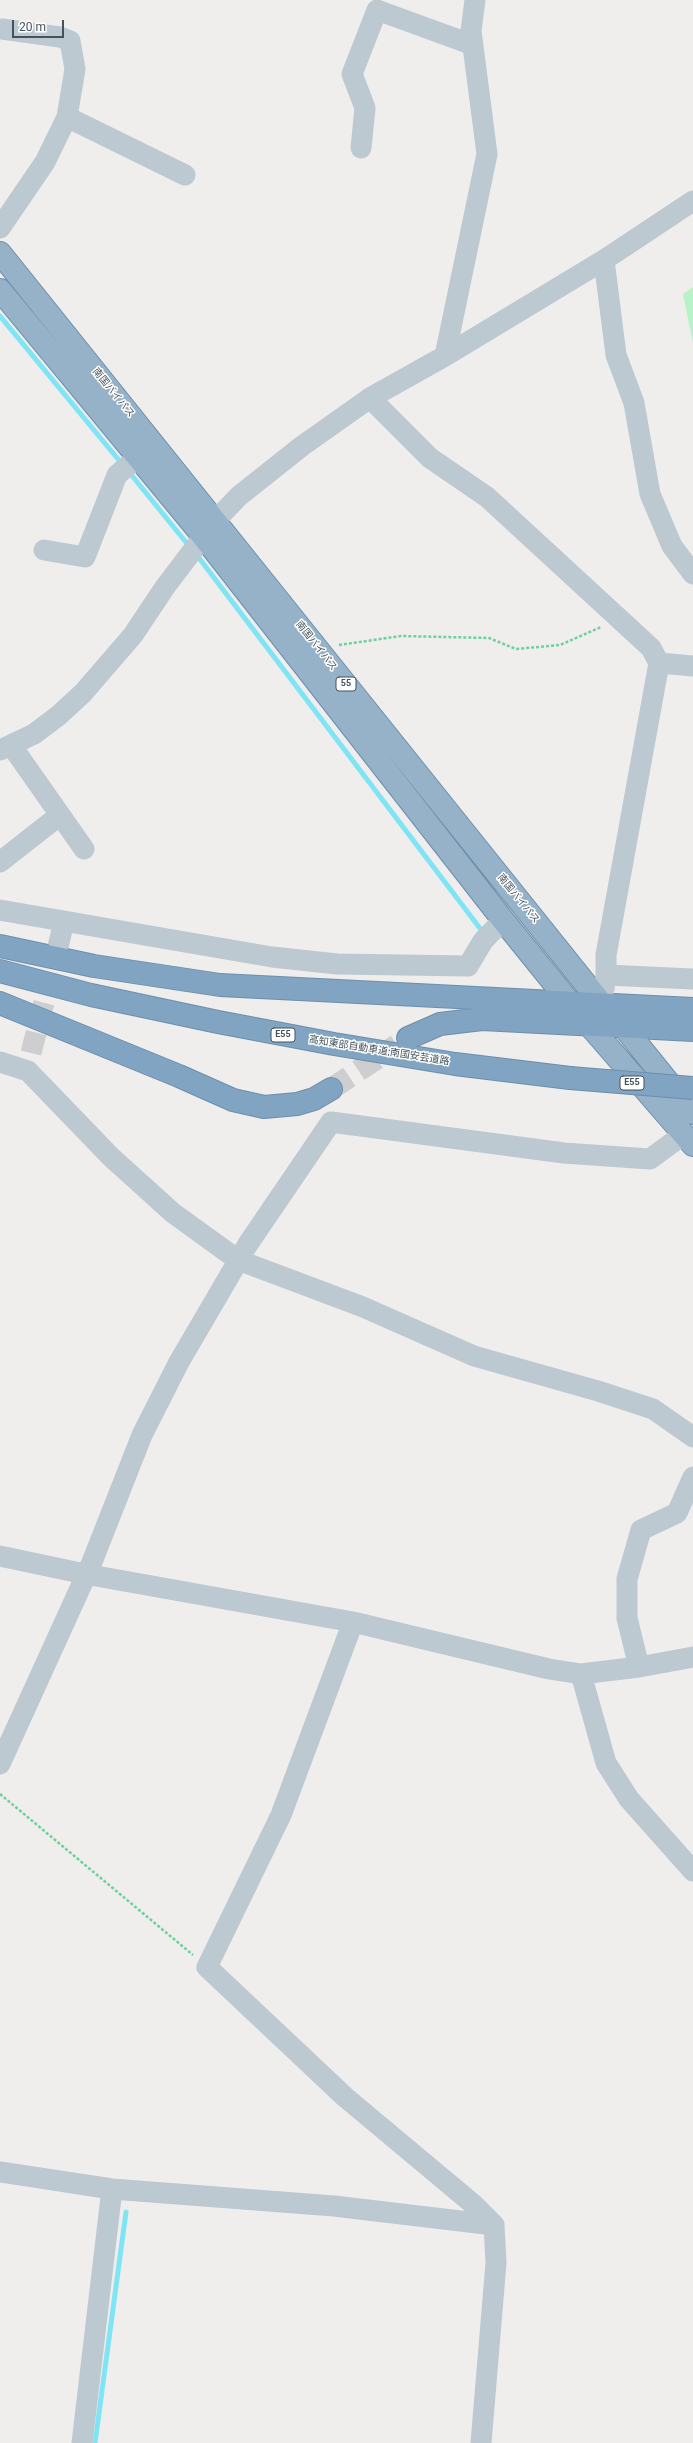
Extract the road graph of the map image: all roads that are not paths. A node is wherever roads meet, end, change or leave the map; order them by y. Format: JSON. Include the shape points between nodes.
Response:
{"nodes":[{"id":1,"x":475,"y":0,"type":"edge"},
{"id":2,"x":2,"y":29,"type":"dead end"},
{"id":3,"x":473,"y":45,"type":"junction"},
{"id":4,"x":67,"y":117,"type":"junction"},
{"id":5,"x":361,"y":148,"type":"dead end"},
{"id":6,"x":185,"y":175,"type":"dead end"},
{"id":7,"x":693,"y":201,"type":"edge"},
{"id":8,"x":0,"y":228,"type":"edge"},
{"id":9,"x":0,"y":253,"type":"edge"},
{"id":10,"x":604,"y":260,"type":"junction"},
{"id":11,"x":0,"y":290,"type":"edge"},
{"id":12,"x":445,"y":356,"type":"junction"},
{"id":13,"x":370,"y":398,"type":"junction"},
{"id":14,"x":138,"y":458,"type":"junction"},
{"id":15,"x":201,"y":539,"type":"junction"},
{"id":16,"x":44,"y":550,"type":"dead end"},
{"id":17,"x":693,"y":574,"type":"edge"},
{"id":18,"x":660,"y":663,"type":"junction"},
{"id":19,"x":693,"y":666,"type":"edge"},
{"id":20,"x":5,"y":748,"type":"edge"},
{"id":21,"x":60,"y":815,"type":"junction"},
{"id":22,"x":84,"y":849,"type":"dead end"},
{"id":23,"x":0,"y":862,"type":"edge"},
{"id":24,"x":0,"y":910,"type":"edge"},
{"id":25,"x":503,"y":920,"type":"junction"},
{"id":26,"x":64,"y":921,"type":"junction"},
{"id":27,"x":59,"y":943,"type":"tunnel mouth"},
{"id":28,"x":0,"y":946,"type":"edge"},
{"id":29,"x":0,"y":971,"type":"edge"},
{"id":30,"x":606,"y":975,"type":"junction"},
{"id":31,"x":693,"y":979,"type":"edge"},
{"id":32,"x":0,"y":1003,"type":"edge"},
{"id":33,"x":570,"y":1003,"type":"junction"},
{"id":34,"x":602,"y":1003,"type":"junction"},
{"id":35,"x":693,"y":1009,"type":"edge"},
{"id":36,"x":591,"y":1024,"type":"junction"},
{"id":37,"x":623,"y":1026,"type":"junction"},
{"id":38,"x":693,"y":1030,"type":"edge"},
{"id":39,"x":408,"y":1038,"type":"tunnel mouth"},
{"id":40,"x":0,"y":1062,"type":"edge"},
{"id":41,"x":693,"y":1088,"type":"edge"},
{"id":42,"x":331,"y":1089,"type":"tunnel mouth"},
{"id":43,"x":693,"y":1113,"type":"edge"},
{"id":44,"x":688,"y":1140,"type":"edge"},
{"id":45,"x":238,"y":1260,"type":"junction"},
{"id":46,"x":693,"y":1437,"type":"edge"},
{"id":47,"x":693,"y":1477,"type":"edge"},
{"id":48,"x":0,"y":1556,"type":"edge"},
{"id":49,"x":85,"y":1574,"type":"junction"},
{"id":50,"x":353,"y":1622,"type":"junction"},
{"id":51,"x":693,"y":1657,"type":"edge"},
{"id":52,"x":639,"y":1667,"type":"junction"},
{"id":53,"x":581,"y":1674,"type":"junction"},
{"id":54,"x":0,"y":1764,"type":"edge"},
{"id":55,"x":693,"y":1871,"type":"edge"},
{"id":56,"x":0,"y":2172,"type":"edge"},
{"id":57,"x":112,"y":2189,"type":"junction"},
{"id":58,"x":494,"y":2225,"type":"junction"},
{"id":59,"x":82,"y":2443,"type":"edge"},
{"id":60,"x":481,"y":2443,"type":"edge"}],
"edges":[{"from":1,"to":3,"type":"street","via":[[471,31]]},
{"from":2,"to":4,"type":"street","via":[[60,37],[70,41],[75,69]]},
{"from":3,"to":5,"type":"street","via":[[376,10],[352,74],[365,108]]},
{"from":3,"to":12,"type":"street","via":[[486,154]]},
{"from":4,"to":6,"type":"street"},
{"from":4,"to":8,"type":"street","via":[[45,162]]},
{"from":7,"to":10,"type":"street"},
{"from":9,"to":15,"type":"highway","name":"南国バイパス","number":"55"},
{"from":10,"to":12,"type":"street"},
{"from":10,"to":17,"type":"street","via":[[618,365],[634,403],[650,494],[672,546]]},
{"from":11,"to":14,"type":"highway","name":"南国バイパス","number":"55"},
{"from":12,"to":13,"type":"street"},
{"from":13,"to":15,"type":"street","via":[[302,446],[239,496]]},
{"from":13,"to":18,"type":"street","via":[[430,458],[487,497],[651,648]]},
{"from":14,"to":15,"type":"highway","name":"南国バイパス","number":"55"},
{"from":14,"to":16,"type":"street","via":[[117,475],[85,557]]},
{"from":15,"to":20,"type":"street","via":[[133,635],[83,693],[34,734]]},
{"from":15,"to":25,"type":"highway","name":"南国バイパス","number":"55"},
{"from":15,"to":34,"type":"highway","name":"南国バイパス","number":"55","via":[[317,648]]},
{"from":18,"to":19,"type":"street"},
{"from":18,"to":30,"type":"street","via":[[606,955]]},
{"from":20,"to":21,"type":"street"},
{"from":21,"to":22,"type":"street"},
{"from":21,"to":23,"type":"street"},
{"from":24,"to":26,"type":"street"},
{"from":25,"to":26,"type":"street","via":[[483,941],[468,966],[337,964],[272,957]]},
{"from":25,"to":33,"type":"highway","name":"南国バイパス","number":"55"},
{"from":26,"to":27,"type":"street"},
{"from":28,"to":33,"type":"highway","via":[[94,966],[220,985]]},
{"from":29,"to":41,"type":"highway","name":"高知東部自動車道;南国安芸道路","number":"E55","bridge":true,"via":[[91,995],[218,1022],[455,1064],[570,1078]]},
{"from":30,"to":31,"type":"street"},
{"from":30,"to":34,"type":"street"},
{"from":32,"to":42,"type":"highway","via":[[233,1100],[264,1107],[297,1104],[314,1099]]},
{"from":33,"to":34,"type":"highway"},
{"from":33,"to":36,"type":"highway","name":"南国バイパス","number":"55"},
{"from":34,"to":35,"type":"highway"},
{"from":34,"to":37,"type":"highway","name":"南国バイパス","number":"55"},
{"from":36,"to":37,"type":"highway"},
{"from":36,"to":39,"type":"highway","via":[[461,1020],[440,1024]]},
{"from":36,"to":44,"type":"highway","name":"南国バイパス","number":"55"},
{"from":37,"to":38,"type":"highway"},
{"from":37,"to":43,"type":"highway","name":"南国バイパス","number":"55"},
{"from":40,"to":45,"type":"street","via":[[30,1062],[111,1158],[173,1213]]},
{"from":44,"to":45,"type":"street","via":[[650,1159],[564,1153],[331,1122]]},
{"from":45,"to":46,"type":"street","via":[[363,1307],[474,1356],[598,1391],[653,1410]]},
{"from":45,"to":49,"type":"street","via":[[178,1362],[142,1435]]},
{"from":47,"to":52,"type":"street","via":[[677,1513],[641,1530],[627,1579],[627,1618]]},
{"from":48,"to":49,"type":"street"},
{"from":49,"to":50,"type":"street"},
{"from":49,"to":54,"type":"street"},
{"from":50,"to":53,"type":"street","via":[[549,1669]]},
{"from":50,"to":58,"type":"street","via":[[281,1814],[207,1967],[345,2097],[473,2204]]},
{"from":51,"to":52,"type":"street"},
{"from":52,"to":53,"type":"street"},
{"from":53,"to":55,"type":"street","via":[[606,1764],[629,1799]]},
{"from":56,"to":57,"type":"street"},
{"from":57,"to":58,"type":"street","via":[[334,2206]]},
{"from":57,"to":59,"type":"street"},
{"from":58,"to":60,"type":"street","via":[[496,2263]]}]}
